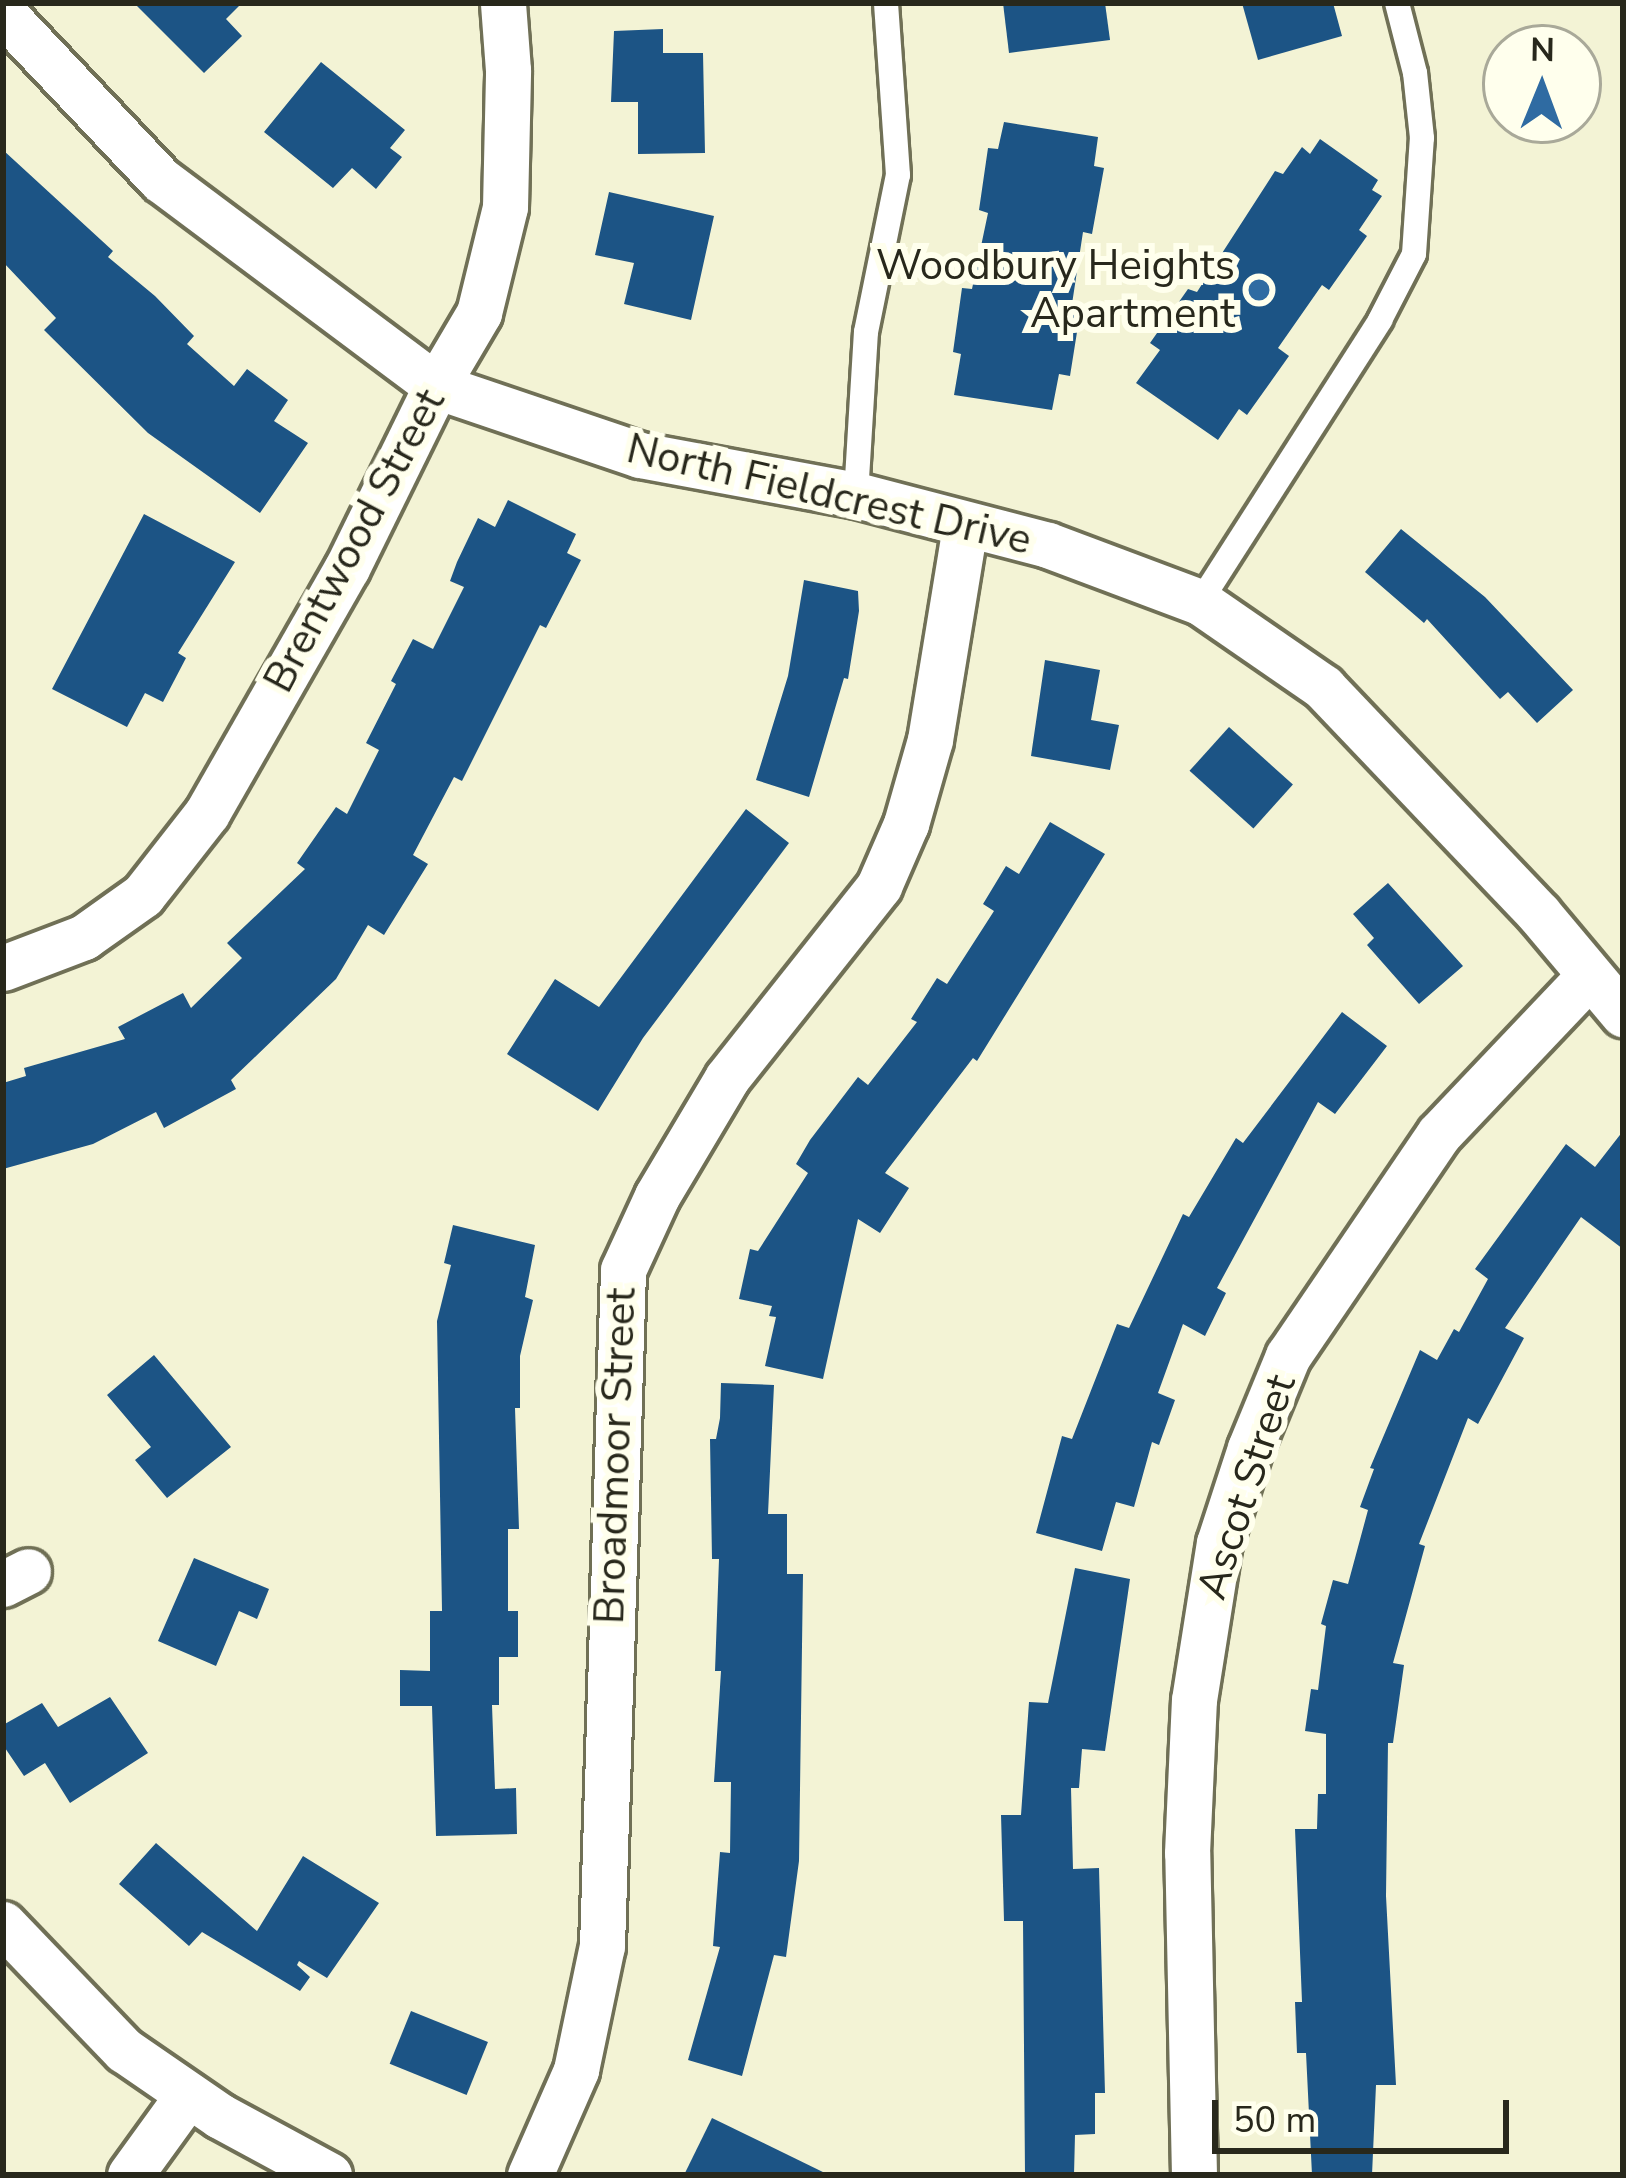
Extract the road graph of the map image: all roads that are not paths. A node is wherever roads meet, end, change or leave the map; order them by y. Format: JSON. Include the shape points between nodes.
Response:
{"nodes":[{"id":1,"x":502,"y":3,"type":"edge"},
{"id":2,"x":886,"y":3,"type":"edge"},
{"id":3,"x":1397,"y":3,"type":"edge"},
{"id":4,"x":3,"y":14,"type":"edge"},
{"id":5,"x":436,"y":386,"type":"junction"},
{"id":6,"x":856,"y":495,"type":"junction"},
{"id":7,"x":965,"y":527,"type":"junction"},
{"id":8,"x":1200,"y":602,"type":"junction"},
{"id":9,"x":3,"y":968,"type":"edge"},
{"id":10,"x":1589,"y":976,"type":"junction"},
{"id":11,"x":1623,"y":1014,"type":"edge"},
{"id":12,"x":3,"y":1924,"type":"edge"},
{"id":13,"x":188,"y":2095,"type":"junction"},
{"id":14,"x":130,"y":2175,"type":"edge"},
{"id":15,"x":329,"y":2175,"type":"edge"},
{"id":16,"x":530,"y":2175,"type":"edge"},
{"id":17,"x":1194,"y":2175,"type":"edge"}],
"edges":[{"from":1,"to":5,"type":"street","name":"Brentwood Street","via":[[502,226],[479,313]]},
{"from":2,"to":6,"type":"lane","via":[[898,176],[866,332]]},
{"from":3,"to":8,"type":"lane","via":[[1422,138],[1414,254]]},
{"from":4,"to":5,"type":"street","name":"North Fieldcrest Drive","via":[[161,180]]},
{"from":5,"to":6,"type":"street","name":"North Fieldcrest Drive","via":[[640,455]]},
{"from":5,"to":9,"type":"street","name":"Brentwood Street","via":[[347,568],[207,813],[143,895],[84,937]]},
{"from":6,"to":7,"type":"street","name":"North Fieldcrest Drive"},
{"from":7,"to":8,"type":"street","name":"North Fieldcrest Drive","via":[[1048,545]]},
{"from":7,"to":16,"type":"street","name":"Broadmoor Street","via":[[930,740],[879,886],[727,1078],[623,1270],[602,1946],[576,2070]]},
{"from":8,"to":10,"type":"street","name":"North Fieldcrest Drive","via":[[1323,687]]},
{"from":10,"to":11,"type":"street","name":"North Fieldcrest Drive"},
{"from":10,"to":17,"type":"street","name":"Ascot Street","via":[[1439,1134],[1288,1356],[1250,1448],[1220,1543],[1194,1700],[1187,1853]]},
{"from":12,"to":13,"type":"street","via":[[124,2050]]},
{"from":13,"to":14,"type":"street"},
{"from":13,"to":15,"type":"street"}]}
